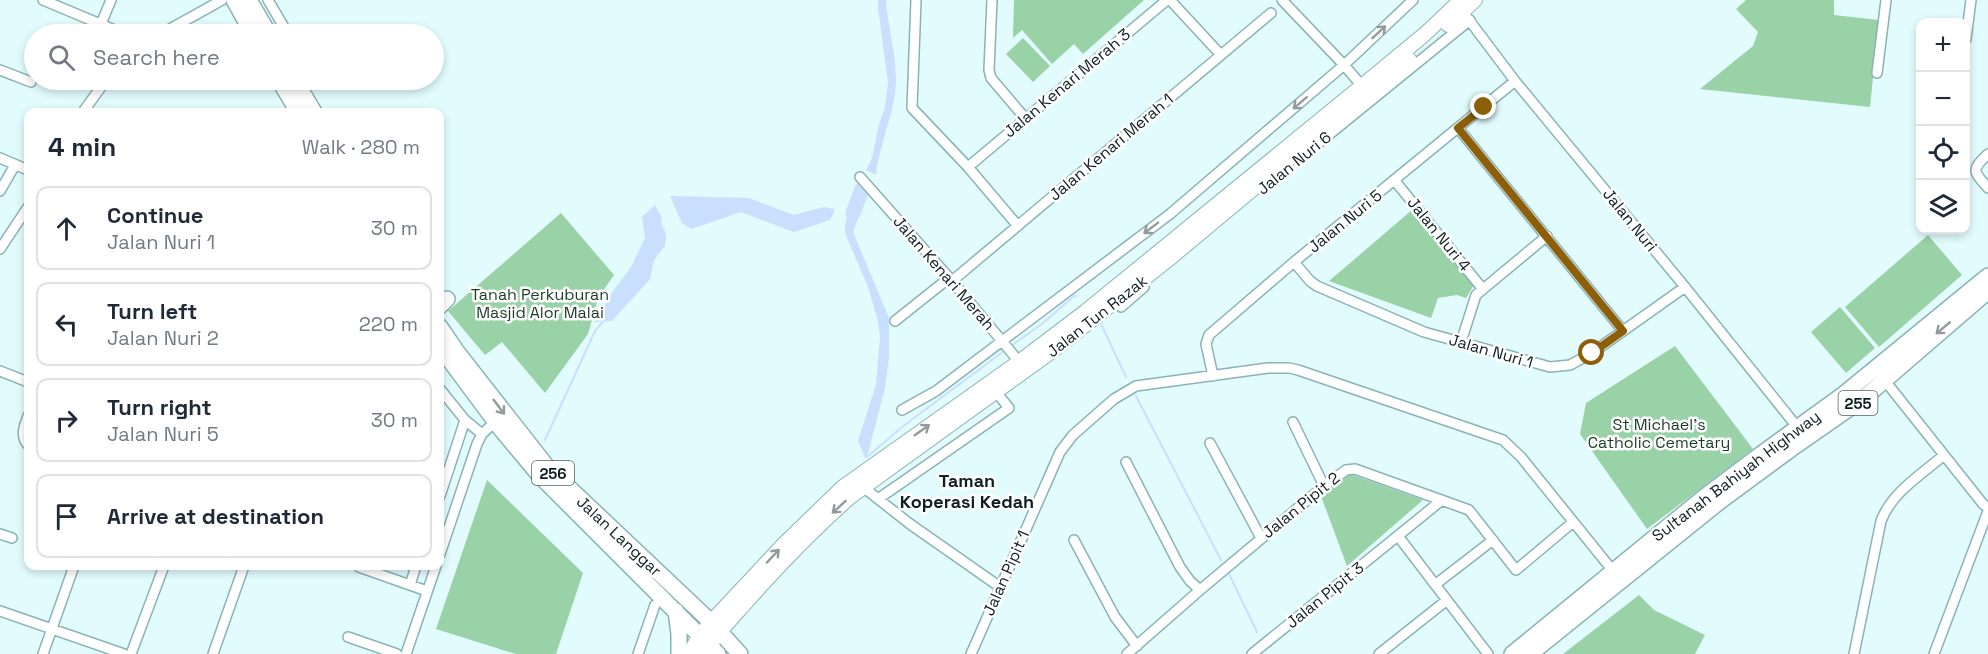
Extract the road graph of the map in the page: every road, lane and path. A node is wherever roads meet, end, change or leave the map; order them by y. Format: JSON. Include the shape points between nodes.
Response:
{"nodes":[{"id":1,"x":43,"y":0,"type":"edge"},
{"id":2,"x":111,"y":0,"type":"edge"},
{"id":3,"x":222,"y":0,"type":"edge"},
{"id":4,"x":234,"y":0,"type":"edge"},
{"id":5,"x":249,"y":0,"type":"edge"},
{"id":6,"x":268,"y":0,"type":"edge"},
{"id":7,"x":916,"y":0,"type":"edge"},
{"id":8,"x":992,"y":0,"type":"edge"},
{"id":9,"x":1168,"y":0,"type":"edge"},
{"id":10,"x":1413,"y":0,"type":"edge"},
{"id":11,"x":1475,"y":0,"type":"edge"},
{"id":12,"x":1886,"y":0,"type":"edge"},
{"id":13,"x":1971,"y":0,"type":"edge"},
{"id":14,"x":1288,"y":2,"type":"edge"},
{"id":15,"x":1464,"y":11,"type":"edge"},
{"id":16,"x":1271,"y":14,"type":"dead end"},
{"id":17,"x":1968,"y":18,"type":"edge"},
{"id":18,"x":101,"y":24,"type":"joint"},
{"id":19,"x":179,"y":24,"type":"edge"},
{"id":20,"x":248,"y":24,"type":"edge"},
{"id":21,"x":263,"y":24,"type":"edge"},
{"id":22,"x":282,"y":24,"type":"edge"},
{"id":23,"x":1221,"y":55,"type":"junction"},
{"id":24,"x":1344,"y":65,"type":"junction"},
{"id":25,"x":0,"y":70,"type":"edge"},
{"id":26,"x":1877,"y":73,"type":"dead end"},
{"id":27,"x":24,"y":79,"type":"edge"},
{"id":28,"x":1515,"y":81,"type":"junction"},
{"id":29,"x":1362,"y":86,"type":"junction"},
{"id":30,"x":99,"y":90,"type":"edge"},
{"id":31,"x":285,"y":90,"type":"edge"},
{"id":32,"x":301,"y":90,"type":"edge"},
{"id":33,"x":86,"y":108,"type":"edge"},
{"id":34,"x":296,"y":108,"type":"edge"},
{"id":35,"x":312,"y":108,"type":"edge"},
{"id":36,"x":1025,"y":118,"type":"junction"},
{"id":37,"x":1458,"y":128,"type":"junction"},
{"id":38,"x":1988,"y":154,"type":"edge"},
{"id":39,"x":0,"y":158,"type":"edge"},
{"id":40,"x":15,"y":165,"type":"junction"},
{"id":41,"x":968,"y":167,"type":"junction"},
{"id":42,"x":24,"y":168,"type":"edge"},
{"id":43,"x":860,"y":177,"type":"dead end"},
{"id":44,"x":1395,"y":181,"type":"junction"},
{"id":45,"x":1988,"y":188,"type":"edge"},
{"id":46,"x":0,"y":190,"type":"edge"},
{"id":47,"x":24,"y":213,"type":"edge"},
{"id":48,"x":1017,"y":226,"type":"junction"},
{"id":49,"x":1547,"y":236,"type":"junction"},
{"id":50,"x":0,"y":249,"type":"edge"},
{"id":51,"x":1294,"y":262,"type":"junction"},
{"id":52,"x":1988,"y":276,"type":"edge"},
{"id":53,"x":951,"y":280,"type":"junction"},
{"id":54,"x":1685,"y":287,"type":"junction"},
{"id":55,"x":1482,"y":288,"type":"junction"},
{"id":56,"x":1988,"y":291,"type":"edge"},
{"id":57,"x":895,"y":321,"type":"dead end"},
{"id":58,"x":444,"y":325,"type":"edge"},
{"id":59,"x":1623,"y":331,"type":"junction"},
{"id":60,"x":444,"y":333,"type":"edge"},
{"id":61,"x":1002,"y":341,"type":"junction"},
{"id":62,"x":1461,"y":342,"type":"junction"},
{"id":63,"x":457,"y":352,"type":"junction"},
{"id":64,"x":444,"y":353,"type":"edge"},
{"id":65,"x":1023,"y":366,"type":"junction"},
{"id":66,"x":0,"y":371,"type":"edge"},
{"id":67,"x":1880,"y":374,"type":"junction"},
{"id":68,"x":1213,"y":376,"type":"junction"},
{"id":69,"x":24,"y":380,"type":"edge"},
{"id":70,"x":996,"y":392,"type":"junction"},
{"id":71,"x":444,"y":394,"type":"edge"},
{"id":72,"x":902,"y":410,"type":"dead end"},
{"id":73,"x":465,"y":420,"type":"junction"},
{"id":74,"x":1293,"y":422,"type":"dead end"},
{"id":75,"x":495,"y":423,"type":"junction"},
{"id":76,"x":1798,"y":428,"type":"junction"},
{"id":77,"x":482,"y":434,"type":"junction"},
{"id":78,"x":1210,"y":443,"type":"dead end"},
{"id":79,"x":1944,"y":455,"type":"junction"},
{"id":80,"x":1126,"y":462,"type":"dead end"},
{"id":81,"x":444,"y":484,"type":"edge"},
{"id":82,"x":1324,"y":486,"type":"junction"},
{"id":83,"x":862,"y":487,"type":"junction"},
{"id":84,"x":878,"y":499,"type":"junction"},
{"id":85,"x":1442,"y":500,"type":"junction"},
{"id":86,"x":1988,"y":509,"type":"edge"},
{"id":87,"x":1572,"y":523,"type":"junction"},
{"id":88,"x":0,"y":534,"type":"edge"},
{"id":89,"x":1398,"y":536,"type":"junction"},
{"id":90,"x":12,"y":538,"type":"dead end"},
{"id":91,"x":1261,"y":538,"type":"junction"},
{"id":92,"x":1074,"y":540,"type":"dead end"},
{"id":93,"x":1493,"y":540,"type":"junction"},
{"id":94,"x":444,"y":542,"type":"edge"},
{"id":95,"x":73,"y":570,"type":"edge"},
{"id":96,"x":162,"y":570,"type":"edge"},
{"id":97,"x":243,"y":570,"type":"edge"},
{"id":98,"x":368,"y":570,"type":"edge"},
{"id":99,"x":415,"y":570,"type":"edge"},
{"id":100,"x":435,"y":570,"type":"edge"},
{"id":101,"x":1613,"y":571,"type":"junction"},
{"id":102,"x":1436,"y":584,"type":"junction"},
{"id":103,"x":410,"y":585,"type":"junction"},
{"id":104,"x":1000,"y":587,"type":"junction"},
{"id":105,"x":1200,"y":590,"type":"junction"},
{"id":106,"x":427,"y":591,"type":"junction"},
{"id":107,"x":1447,"y":600,"type":"junction"},
{"id":108,"x":655,"y":605,"type":"dead end"},
{"id":109,"x":0,"y":611,"type":"edge"},
{"id":110,"x":676,"y":611,"type":"junction"},
{"id":111,"x":716,"y":626,"type":"junction"},
{"id":112,"x":52,"y":630,"type":"junction"},
{"id":113,"x":348,"y":637,"type":"dead end"},
{"id":114,"x":1137,"y":646,"type":"junction"},
{"id":115,"x":708,"y":647,"type":"edge"},
{"id":116,"x":43,"y":654,"type":"edge"},
{"id":117,"x":124,"y":654,"type":"edge"},
{"id":118,"x":131,"y":654,"type":"edge"},
{"id":119,"x":213,"y":654,"type":"edge"},
{"id":120,"x":397,"y":654,"type":"edge"},
{"id":121,"x":406,"y":654,"type":"edge"},
{"id":122,"x":638,"y":654,"type":"edge"},
{"id":123,"x":679,"y":654,"type":"edge"},
{"id":124,"x":689,"y":654,"type":"edge"},
{"id":125,"x":740,"y":654,"type":"edge"},
{"id":126,"x":971,"y":654,"type":"edge"},
{"id":127,"x":1127,"y":654,"type":"edge"},
{"id":128,"x":1252,"y":654,"type":"edge"},
{"id":129,"x":1379,"y":654,"type":"edge"},
{"id":130,"x":1488,"y":654,"type":"edge"},
{"id":131,"x":1512,"y":654,"type":"edge"},
{"id":132,"x":1530,"y":654,"type":"edge"},
{"id":133,"x":1854,"y":654,"type":"edge"},
{"id":134,"x":1934,"y":654,"type":"edge"}],
"edges":[{"from":1,"to":18,"type":"street"},
{"from":2,"to":18,"type":"street"},
{"from":3,"to":19,"type":"street"},
{"from":4,"to":20,"type":"main road"},
{"from":5,"to":21,"type":"main road"},
{"from":6,"to":22,"type":"street"},
{"from":7,"to":41,"type":"street","via":[[912,108]]},
{"from":8,"to":36,"type":"street","via":[[989,70]]},
{"from":9,"to":23,"type":"street"},
{"from":9,"to":36,"type":"street","name":"Jalan Kenari Merah 3"},
{"from":24,"to":10,"type":"street","one_way":true},
{"from":11,"to":15,"type":"main road","name":"Jalan Tun Razak"},
{"from":12,"to":26,"type":"street"},
{"from":13,"to":17,"type":"street"},
{"from":14,"to":24,"type":"street"},
{"from":15,"to":28,"type":"street","name":"Jalan Nuri"},
{"from":15,"to":29,"type":"main road","name":"Jalan Tun Razak","via":[[1425,34]]},
{"from":15,"to":65,"type":"main road","name":"Jalan Tun Razak","via":[[1125,300]]},
{"from":16,"to":23,"type":"street","name":"Jalan Kenari Merah 1"},
{"from":23,"to":48,"type":"street","name":"Jalan Kenari Merah 1"},
{"from":24,"to":29,"type":"street"},
{"from":24,"to":61,"type":"street","one_way":true,"via":[[1170,214]]},
{"from":25,"to":27,"type":"street"},
{"from":28,"to":37,"type":"street","name":"Jalan Nuri 5"},
{"from":28,"to":54,"type":"street","name":"Jalan Nuri"},
{"from":29,"to":65,"type":"main road","name":"Jalan Tun Razak"},
{"from":30,"to":33,"type":"street"},
{"from":31,"to":34,"type":"main road"},
{"from":32,"to":35,"type":"main road"},
{"from":36,"to":41,"type":"street","name":"Jalan Kenari Merah 3"},
{"from":37,"to":44,"type":"street","name":"Jalan Nuri 5"},
{"from":37,"to":49,"type":"street"},
{"from":38,"to":45,"type":"street","via":[[1975,170]]},
{"from":39,"to":40,"type":"street"},
{"from":40,"to":42,"type":"street"},
{"from":40,"to":46,"type":"street"},
{"from":41,"to":48,"type":"street"},
{"from":43,"to":53,"type":"street","name":"Jalan Kenari Merah"},
{"from":44,"to":51,"type":"street","name":"Jalan Nuri 5"},
{"from":44,"to":55,"type":"street","name":"Jalan Nuri 4"},
{"from":47,"to":50,"type":"street"},
{"from":48,"to":53,"type":"street","name":"Jalan Kenari Merah 1"},
{"from":49,"to":55,"type":"street"},
{"from":49,"to":59,"type":"street"},
{"from":51,"to":62,"type":"street","name":"Jalan Nuri 1","via":[[1317,286],[1424,332]]},
{"from":51,"to":68,"type":"street","name":"Jalan Nuri 5","via":[[1209,335],[1206,344]]},
{"from":52,"to":67,"type":"main road","name":"Sultanah Bahiyah Highway","number":"255"},
{"from":53,"to":57,"type":"street","name":"Jalan Kenari Merah 1"},
{"from":53,"to":61,"type":"street","name":"Jalan Kenari Merah"},
{"from":54,"to":59,"type":"street","name":"Jalan Nuri 1"},
{"from":54,"to":76,"type":"street","name":"Jalan Nuri"},
{"from":55,"to":62,"type":"street","via":[[1473,300]]},
{"from":56,"to":67,"type":"main road","name":"Sultanah Bahiyah Highway","number":"255","one_way":true},
{"from":58,"to":63,"type":"main road"},
{"from":59,"to":62,"type":"street","name":"Jalan Nuri 1","via":[[1592,353],[1560,367],[1540,366]]},
{"from":60,"to":63,"type":"main road","name":"Jalan Langgar","number":"256"},
{"from":61,"to":65,"type":"street","name":"Jalan Kenari Merah"},
{"from":61,"to":72,"type":"street"},
{"from":63,"to":111,"type":"main road","name":"Jalan Langgar","number":"256","one_way":true,"via":[[548,468]]},
{"from":64,"to":75,"type":"main road","name":"Jalan Langgar","number":"256"},
{"from":65,"to":70,"type":"main road","name":"Jalan Tun Razak"},
{"from":111,"to":65,"type":"main road","name":"Jalan Tun Razak","one_way":true,"via":[[784,544],[843,487]]},
{"from":66,"to":69,"type":"street"},
{"from":67,"to":76,"type":"main road","name":"Sultanah Bahiyah Highway","number":"255"},
{"from":67,"to":79,"type":"street"},
{"from":67,"to":132,"type":"main road","name":"Sultanah Bahiyah Highway","number":"255","via":[[1864,398],[1719,502]]},
{"from":68,"to":87,"type":"street","name":"Jalan Pipit 1","via":[[1289,368],[1495,437],[1515,450]]},
{"from":68,"to":104,"type":"street","name":"Jalan Pipit 1","via":[[1136,386],[1114,399],[1073,435],[1056,460]]},
{"from":70,"to":83,"type":"main road","name":"Jalan Tun Razak"},
{"from":70,"to":84,"type":"street","via":[[1009,408]]},
{"from":71,"to":73,"type":"street"},
{"from":73,"to":77,"type":"street"},
{"from":73,"to":81,"type":"street"},
{"from":74,"to":82,"type":"street"},
{"from":75,"to":77,"type":"street"},
{"from":75,"to":110,"type":"main road","name":"Jalan Langgar","number":"256","via":[[556,494]]},
{"from":76,"to":101,"type":"main road","name":"Sultanah Bahiyah Highway","number":"255"},
{"from":77,"to":94,"type":"street"},
{"from":78,"to":91,"type":"street"},
{"from":79,"to":86,"type":"street"},
{"from":79,"to":133,"type":"street","via":[[1886,508]]},
{"from":80,"to":105,"type":"street","via":[[1180,567]]},
{"from":82,"to":85,"type":"street","name":"Jalan Pipit 2","via":[[1346,470],[1355,469]]},
{"from":82,"to":91,"type":"street","name":"Jalan Pipit 2"},
{"from":83,"to":84,"type":"street"},
{"from":83,"to":111,"type":"main road","name":"Jalan Tun Razak","one_way":true},
{"from":84,"to":104,"type":"street"},
{"from":85,"to":89,"type":"street","name":"Jalan Pipit 3"},
{"from":85,"to":93,"type":"street","name":"Jalan Pipit 2","via":[[1468,510]]},
{"from":86,"to":134,"type":"street"},
{"from":87,"to":93,"type":"street","name":"Jalan Pipit 2","via":[[1516,570]]},
{"from":87,"to":101,"type":"street","name":"Jalan Pipit 1"},
{"from":88,"to":90,"type":"street"},
{"from":89,"to":102,"type":"street"},
{"from":89,"to":128,"type":"street","name":"Jalan Pipit 3"},
{"from":91,"to":105,"type":"street","name":"Jalan Pipit 2"},
{"from":92,"to":114,"type":"street","via":[[1115,617]]},
{"from":93,"to":102,"type":"street"},
{"from":95,"to":112,"type":"street"},
{"from":96,"to":118,"type":"street"},
{"from":97,"to":119,"type":"street"},
{"from":98,"to":103,"type":"street"},
{"from":99,"to":103,"type":"street"},
{"from":100,"to":106,"type":"street"},
{"from":101,"to":131,"type":"main road","name":"Sultanah Bahiyah Highway","number":"255"},
{"from":102,"to":107,"type":"street"},
{"from":103,"to":106,"type":"street"},
{"from":104,"to":126,"type":"street","name":"Jalan Pipit 1"},
{"from":105,"to":114,"type":"street","name":"Jalan Pipit 2"},
{"from":106,"to":121,"type":"street"},
{"from":107,"to":129,"type":"street"},
{"from":107,"to":130,"type":"street"},
{"from":108,"to":122,"type":"street"},
{"from":109,"to":112,"type":"street"},
{"from":110,"to":115,"type":"main road","name":"Jalan Langgar","number":"256"},
{"from":110,"to":123,"type":"main road"},
{"from":111,"to":115,"type":"main road"},
{"from":111,"to":125,"type":"main road","name":"Jalan Langgar","number":"256"},
{"from":112,"to":116,"type":"street"},
{"from":112,"to":117,"type":"street"},
{"from":113,"to":120,"type":"street"},
{"from":114,"to":127,"type":"street","name":"Jalan Pipit 2"},
{"from":115,"to":124,"type":"main road"}]}
